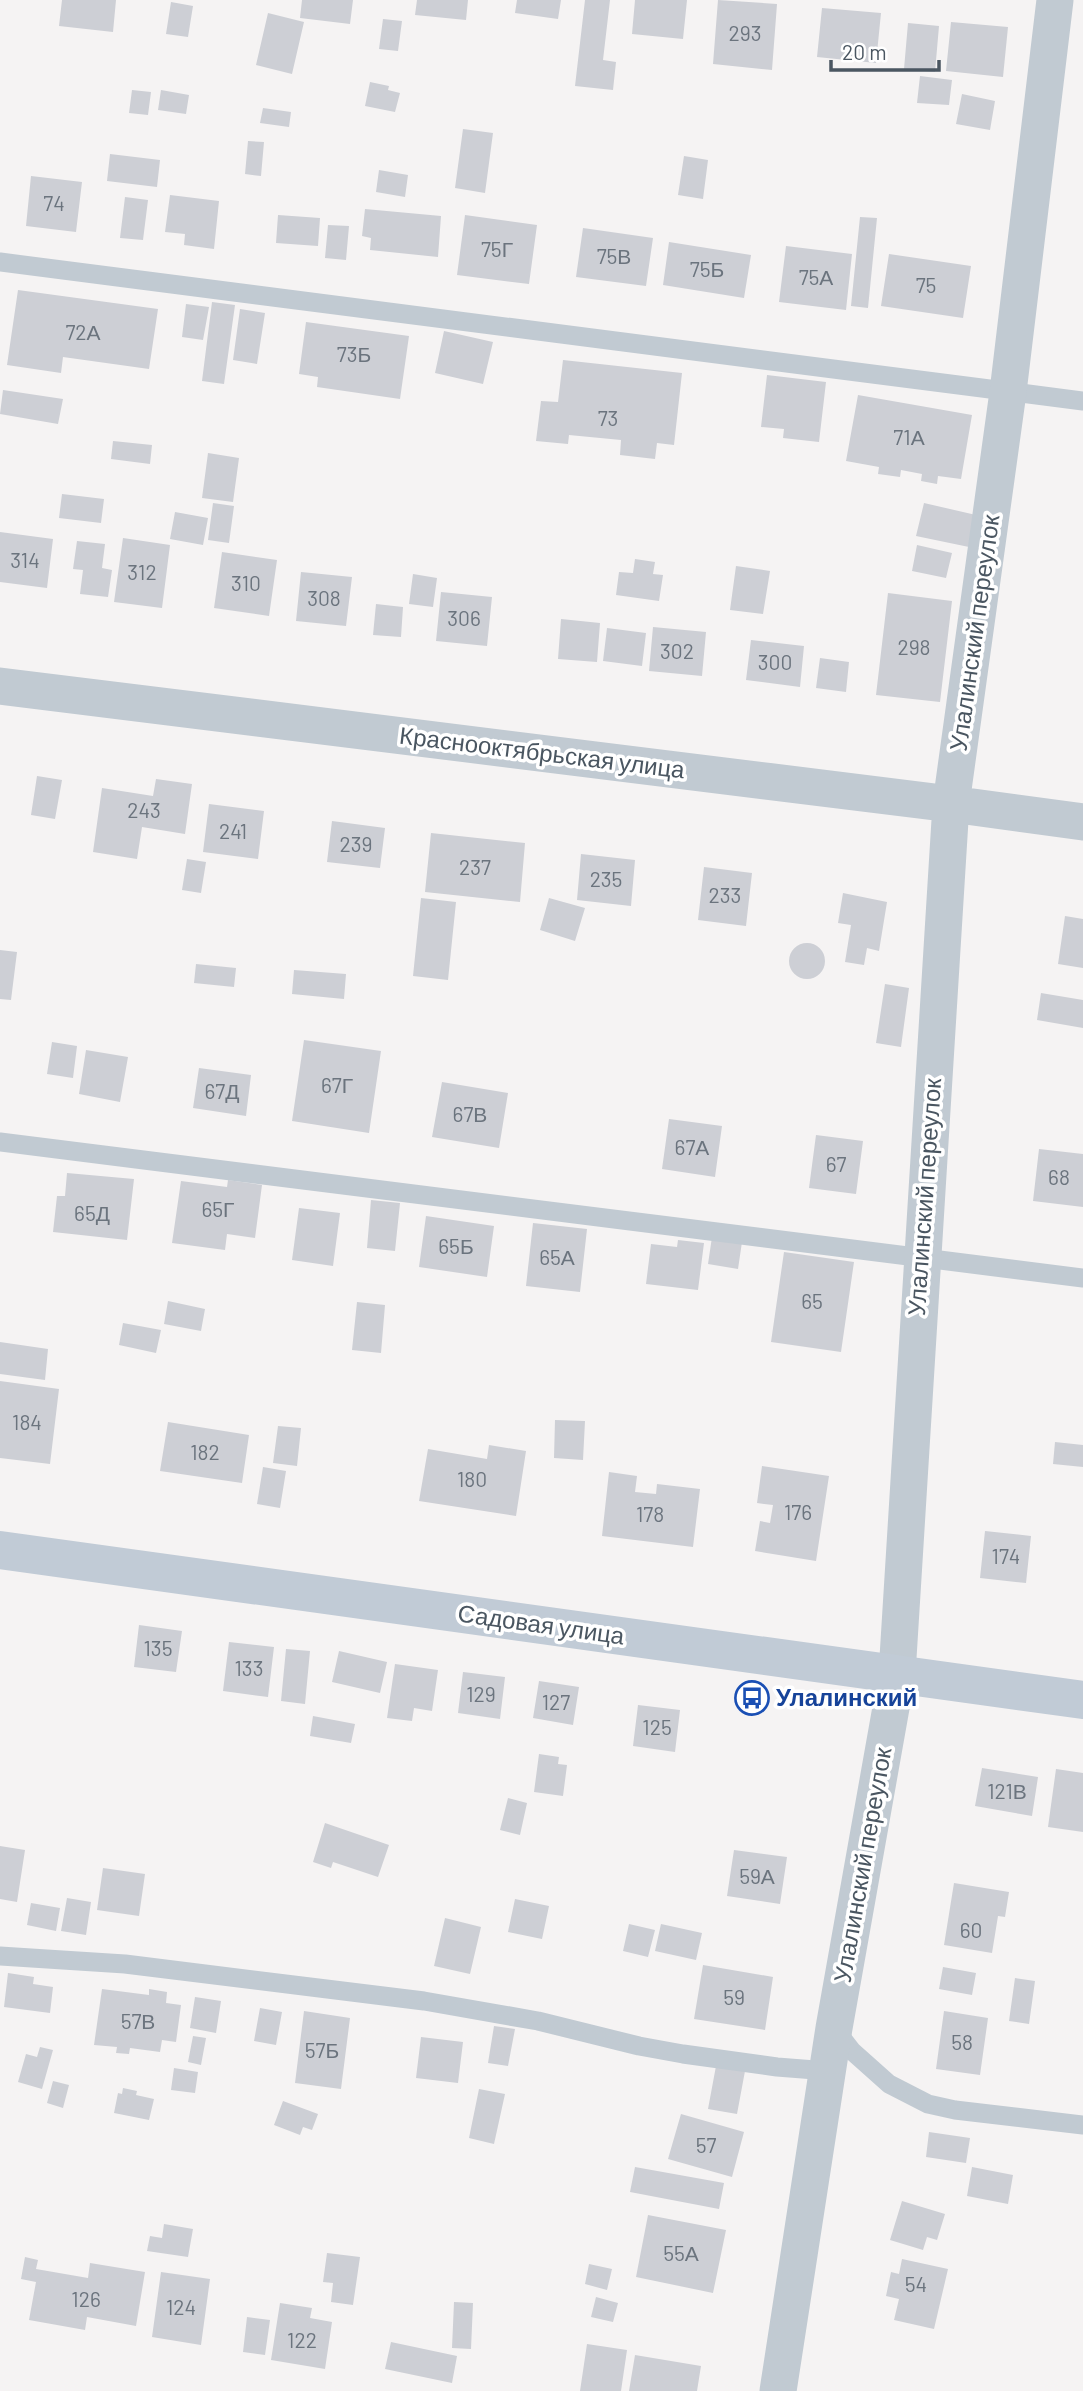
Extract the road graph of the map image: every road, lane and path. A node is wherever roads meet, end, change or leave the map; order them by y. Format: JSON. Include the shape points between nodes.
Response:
{"nodes":[{"id":1,"x":1055,"y":0,"type":"edge"},
{"id":2,"x":0,"y":262,"type":"edge"},
{"id":3,"x":1008,"y":392,"type":"junction"},
{"id":4,"x":1083,"y":401,"type":"edge"},
{"id":5,"x":0,"y":686,"type":"edge"},
{"id":6,"x":951,"y":804,"type":"junction"},
{"id":7,"x":1083,"y":822,"type":"edge"},
{"id":8,"x":0,"y":1142,"type":"edge"},
{"id":9,"x":921,"y":1258,"type":"junction"},
{"id":10,"x":1083,"y":1278,"type":"edge"},
{"id":11,"x":0,"y":1550,"type":"edge"},
{"id":12,"x":897,"y":1674,"type":"junction"},
{"id":13,"x":1083,"y":1700,"type":"edge"},
{"id":14,"x":0,"y":1956,"type":"edge"},
{"id":15,"x":834,"y":2028,"type":"junction"},
{"id":16,"x":828,"y":2071,"type":"junction"},
{"id":17,"x":1083,"y":2125,"type":"edge"},
{"id":18,"x":778,"y":2391,"type":"edge"}],
"edges":[{"from":1,"to":3,"type":"street","name":"Улалинский переулок"},
{"from":2,"to":3,"type":"lane"},
{"from":3,"to":4,"type":"lane"},
{"from":3,"to":6,"type":"street","name":"Улалинский переулок"},
{"from":5,"to":6,"type":"street","name":"Краснооктябрьская улица"},
{"from":6,"to":7,"type":"street","name":"Краснооктябрьская улица"},
{"from":6,"to":9,"type":"street","name":"Улалинский переулок"},
{"from":8,"to":9,"type":"lane"},
{"from":9,"to":10,"type":"lane"},
{"from":9,"to":12,"type":"street","name":"Улалинский переулок"},
{"from":11,"to":12,"type":"main road","name":"Садовая улица"},
{"from":12,"to":13,"type":"main road","name":"Садовая улица"},
{"from":12,"to":15,"type":"street","name":"Улалинский переулок"},
{"from":14,"to":16,"type":"lane","via":[[125,1964],[425,2001],[538,2021],[639,2046]]},
{"from":15,"to":16,"type":"street","name":"Улалинский переулок"},
{"from":15,"to":17,"type":"lane","via":[[852,2052],[889,2084],[928,2104]]},
{"from":16,"to":18,"type":"street","name":"Улалинский переулок"}]}
